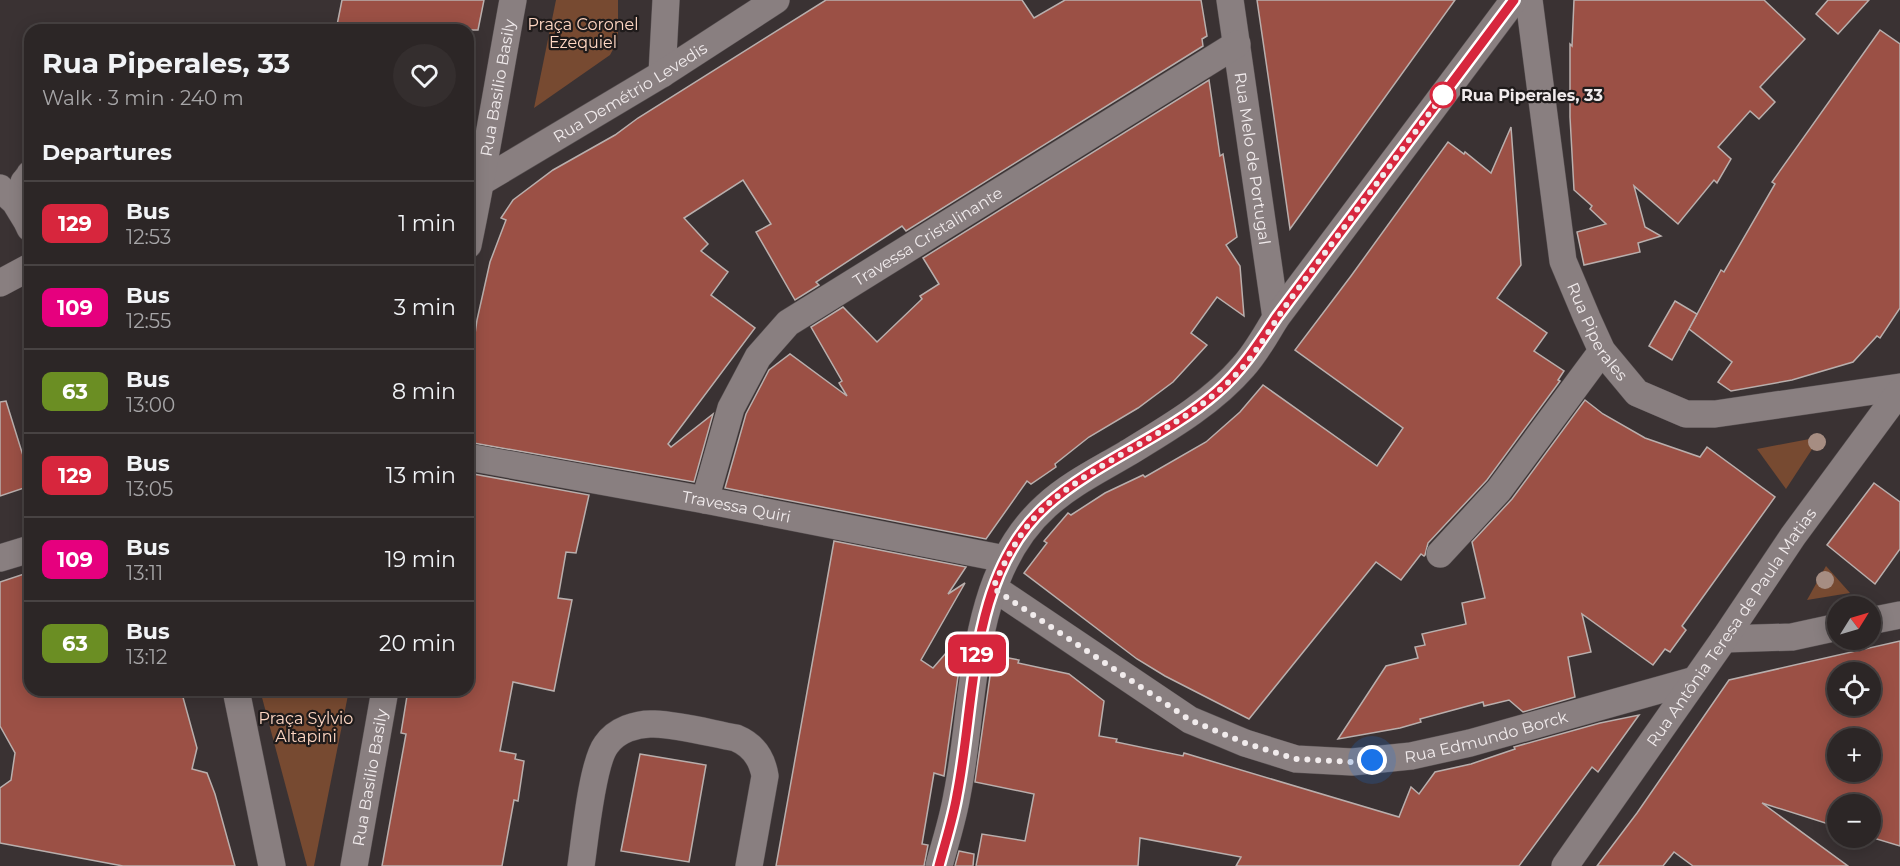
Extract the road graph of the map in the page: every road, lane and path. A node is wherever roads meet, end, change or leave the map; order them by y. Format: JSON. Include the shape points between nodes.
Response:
{"nodes":[{"id":1,"x":513,"y":0,"type":"edge"},
{"id":2,"x":666,"y":0,"type":"edge"},
{"id":3,"x":776,"y":0,"type":"edge"},
{"id":4,"x":1230,"y":0,"type":"edge"},
{"id":5,"x":1514,"y":0,"type":"edge"},
{"id":6,"x":1529,"y":0,"type":"edge"},
{"id":7,"x":1237,"y":44,"type":"junction"},
{"id":8,"x":662,"y":74,"type":"junction"},
{"id":9,"x":24,"y":182,"type":"edge"},
{"id":10,"x":481,"y":182,"type":"junction"},
{"id":11,"x":0,"y":188,"type":"edge"},
{"id":12,"x":24,"y":200,"type":"edge"},
{"id":13,"x":474,"y":216,"type":"edge"},
{"id":14,"x":24,"y":218,"type":"edge"},
{"id":15,"x":24,"y":270,"type":"edge"},
{"id":16,"x":0,"y":283,"type":"edge"},
{"id":17,"x":1276,"y":318,"type":"junction"},
{"id":18,"x":1602,"y":351,"type":"junction"},
{"id":19,"x":1900,"y":389,"type":"edge"},
{"id":20,"x":474,"y":458,"type":"edge"},
{"id":21,"x":705,"y":500,"type":"junction"},
{"id":22,"x":24,"y":551,"type":"edge"},
{"id":23,"x":1440,"y":554,"type":"dead end"},
{"id":24,"x":0,"y":558,"type":"edge"},
{"id":25,"x":1005,"y":559,"type":"junction"},
{"id":26,"x":993,"y":588,"type":"junction"},
{"id":27,"x":1900,"y":615,"type":"edge"},
{"id":28,"x":1881,"y":619,"type":"edge"},
{"id":29,"x":1827,"y":629,"type":"edge"},
{"id":30,"x":1725,"y":639,"type":"junction"},
{"id":31,"x":1695,"y":680,"type":"junction"},
{"id":32,"x":237,"y":696,"type":"edge"},
{"id":33,"x":384,"y":696,"type":"edge"},
{"id":34,"x":272,"y":866,"type":"edge"},
{"id":35,"x":354,"y":866,"type":"edge"},
{"id":36,"x":581,"y":866,"type":"edge"},
{"id":37,"x":749,"y":866,"type":"edge"},
{"id":38,"x":939,"y":866,"type":"edge"},
{"id":39,"x":1565,"y":866,"type":"edge"}],
"edges":[{"from":1,"to":10,"type":"street","name":"Rua Basilio Basily"},
{"from":2,"to":8,"type":"street"},
{"from":3,"to":8,"type":"street","name":"Rua Demétrio Levedis"},
{"from":4,"to":7,"type":"street","name":"Rua Melo de Portugal"},
{"from":5,"to":17,"type":"street"},
{"from":6,"to":18,"type":"street","name":"Rua Piperales","via":[[1563,261]]},
{"from":7,"to":17,"type":"street","name":"Rua Melo de Portugal"},
{"from":7,"to":21,"type":"street","name":"Travessa Cristalinante","via":[[788,323],[758,357],[731,408]]},
{"from":8,"to":10,"type":"street","name":"Rua Demétrio Levedis"},
{"from":9,"to":12,"type":"street"},
{"from":10,"to":13,"type":"street","name":"Rua Basilio Basily"},
{"from":11,"to":14,"type":"street"},
{"from":15,"to":16,"type":"street"},
{"from":17,"to":25,"type":"street","via":[[1244,367],[1216,394],[1046,506]]},
{"from":18,"to":19,"type":"street","name":"Rua Piperales","via":[[1637,393],[1686,414],[1715,414]]},
{"from":18,"to":23,"type":"street","via":[[1499,490]]},
{"from":19,"to":30,"type":"street","name":"Rua Antônia Teresa de Paula Matias","via":[[1793,536]]},
{"from":20,"to":21,"type":"street","name":"Travessa Quiri"},
{"from":21,"to":25,"type":"street","name":"Travessa Quiri"},
{"from":22,"to":24,"type":"street"},
{"from":25,"to":26,"type":"street"},
{"from":26,"to":31,"type":"street","name":"Rua Edmundo Borck","via":[[1190,720],[1296,759],[1352,762],[1411,756]]},
{"from":26,"to":38,"type":"street","via":[[978,649],[957,796]]},
{"from":27,"to":28,"type":"street"},
{"from":29,"to":30,"type":"street","via":[[1792,637]]},
{"from":30,"to":31,"type":"street","name":"Rua Antônia Teresa de Paula Matias"},
{"from":31,"to":39,"type":"street","name":"Rua Antônia Teresa de Paula Matias"},
{"from":32,"to":34,"type":"street"},
{"from":33,"to":35,"type":"street","name":"Rua Basilio Basily"},
{"from":36,"to":37,"type":"street","via":[[598,763],[606,745],[620,732],[638,724],[655,724],[736,738],[758,754],[765,776]]}]}
